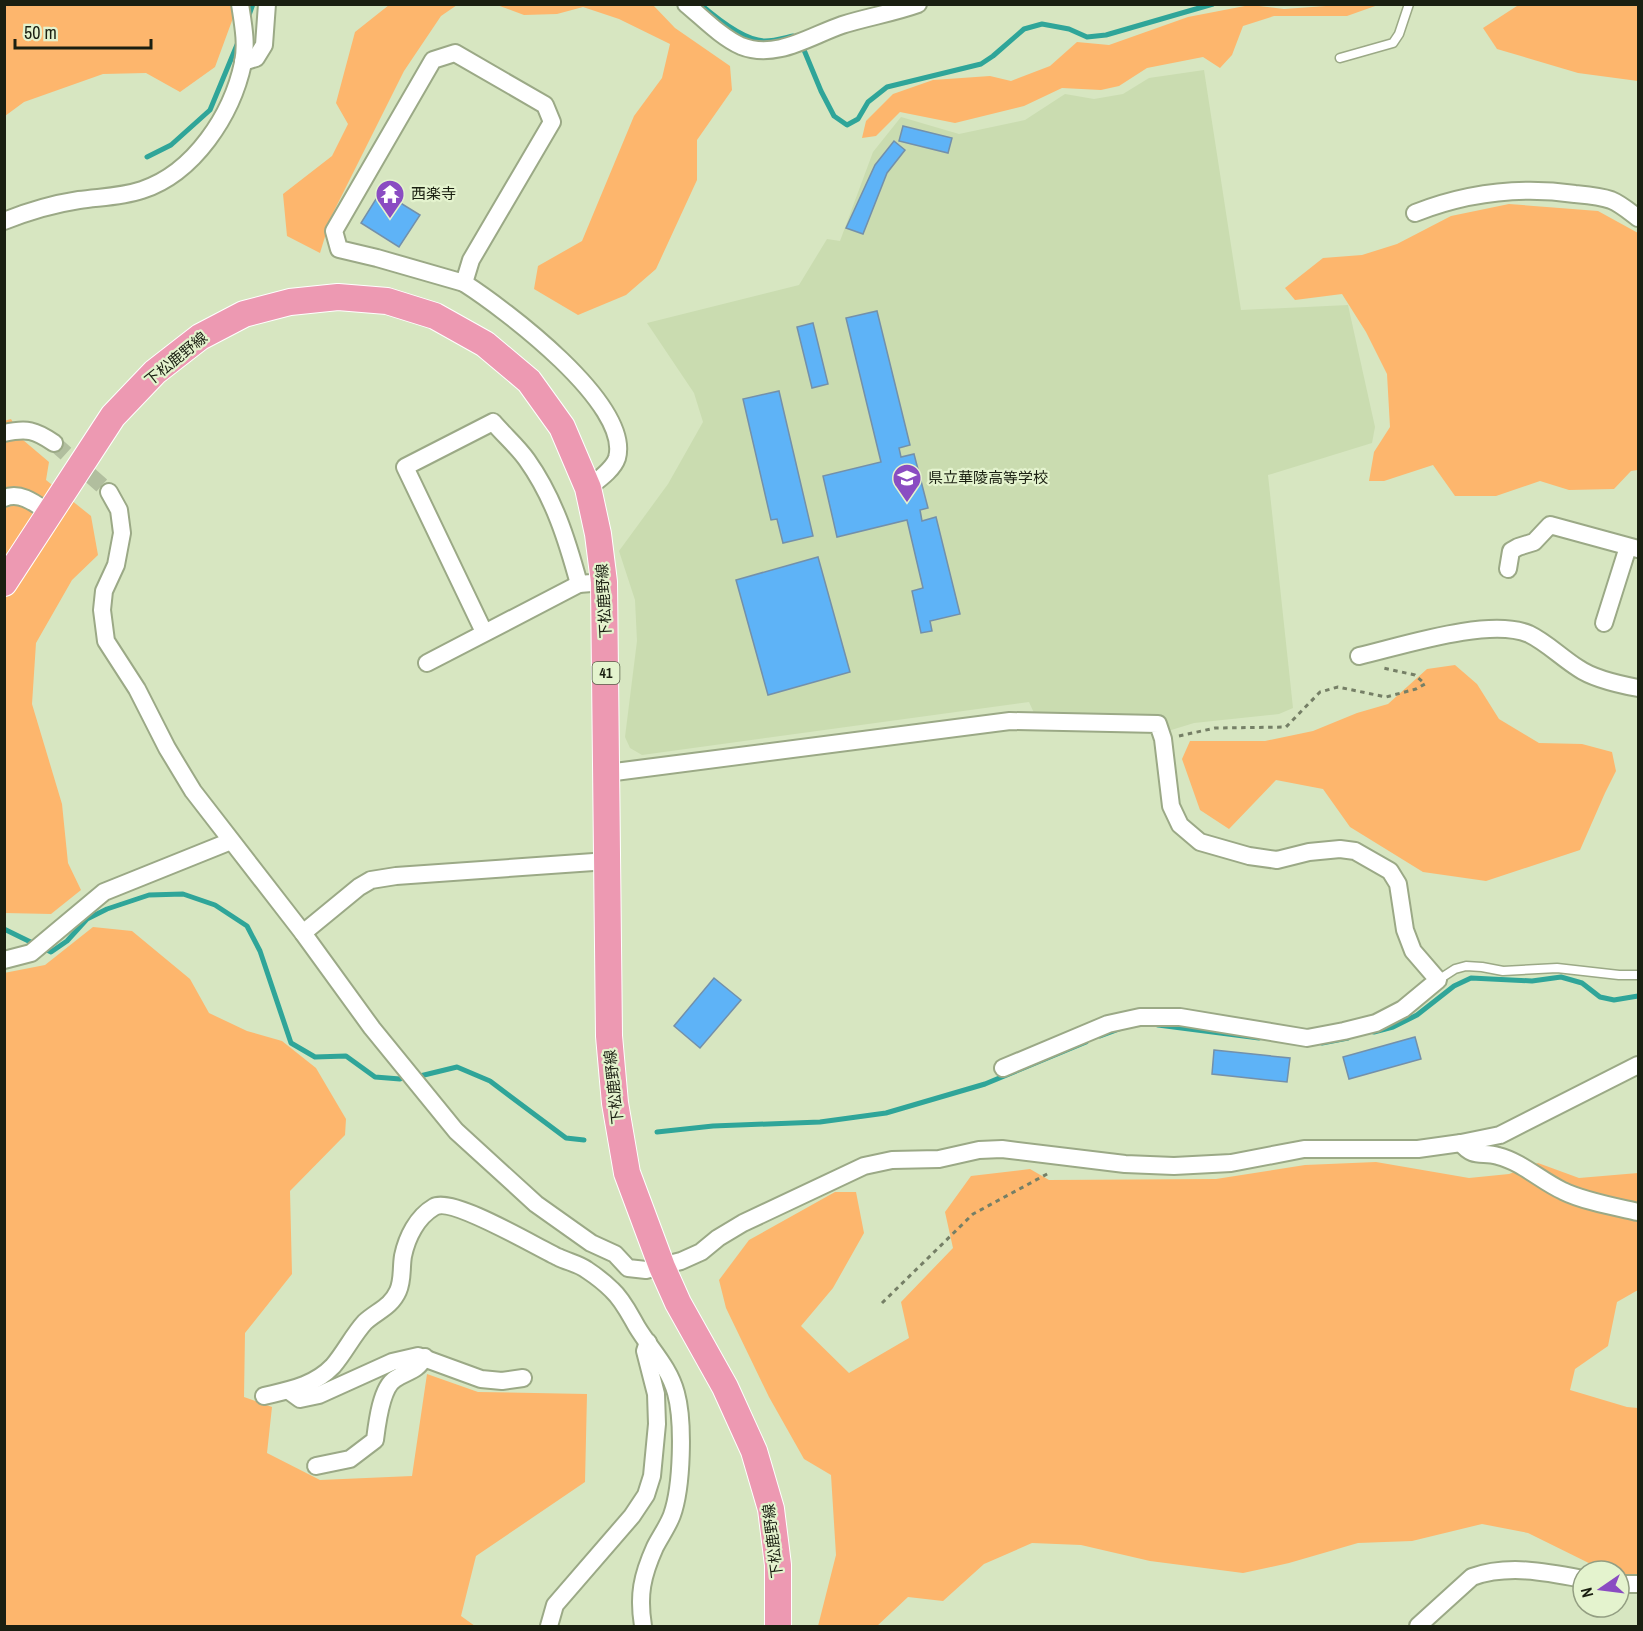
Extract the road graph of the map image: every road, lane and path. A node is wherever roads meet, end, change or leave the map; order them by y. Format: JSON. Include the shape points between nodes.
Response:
{"nodes":[{"id":1,"x":240,"y":4,"type":"edge"},
{"id":2,"x":267,"y":4,"type":"edge"},
{"id":3,"x":686,"y":4,"type":"edge"},
{"id":4,"x":918,"y":4,"type":"edge"},
{"id":5,"x":1409,"y":4,"type":"edge"},
{"id":6,"x":1340,"y":58,"type":"dead end"},
{"id":7,"x":243,"y":62,"type":"junction"},
{"id":8,"x":1415,"y":213,"type":"dead end"},
{"id":9,"x":1638,"y":218,"type":"edge"},
{"id":10,"x":4,"y":221,"type":"edge"},
{"id":11,"x":464,"y":283,"type":"junction"},
{"id":12,"x":4,"y":433,"type":"edge"},
{"id":13,"x":54,"y":442,"type":"tunnel mouth"},
{"id":14,"x":588,"y":488,"type":"junction"},
{"id":15,"x":109,"y":492,"type":"tunnel mouth"},
{"id":16,"x":4,"y":498,"type":"edge"},
{"id":17,"x":49,"y":513,"type":"junction"},
{"id":18,"x":1633,"y":548,"type":"edge"},
{"id":19,"x":1508,"y":569,"type":"dead end"},
{"id":20,"x":604,"y":582,"type":"junction"},
{"id":21,"x":4,"y":583,"type":"edge"},
{"id":22,"x":579,"y":584,"type":"junction"},
{"id":23,"x":1604,"y":623,"type":"dead end"},
{"id":24,"x":484,"y":633,"type":"junction"},
{"id":25,"x":1359,"y":656,"type":"joint"},
{"id":26,"x":427,"y":663,"type":"dead end"},
{"id":27,"x":1638,"y":688,"type":"edge"},
{"id":28,"x":1162,"y":739,"type":"junction"},
{"id":29,"x":608,"y":772,"type":"junction"},
{"id":30,"x":231,"y":841,"type":"junction"},
{"id":31,"x":608,"y":861,"type":"junction"},
{"id":32,"x":303,"y":933,"type":"junction"},
{"id":33,"x":4,"y":960,"type":"edge"},
{"id":34,"x":1638,"y":975,"type":"edge"},
{"id":35,"x":1438,"y":980,"type":"junction"},
{"id":36,"x":1638,"y":1065,"type":"edge"},
{"id":37,"x":1003,"y":1068,"type":"dead end"},
{"id":38,"x":1461,"y":1143,"type":"junction"},
{"id":39,"x":1049,"y":1173,"type":"dead end"},
{"id":40,"x":1638,"y":1212,"type":"edge"},
{"id":41,"x":662,"y":1267,"type":"junction"},
{"id":42,"x":628,"y":1268,"type":"junction"},
{"id":43,"x":614,"y":1291,"type":"junction"},
{"id":44,"x":882,"y":1303,"type":"dead end"},
{"id":45,"x":648,"y":1342,"type":"junction"},
{"id":46,"x":425,"y":1357,"type":"junction"},
{"id":47,"x":523,"y":1378,"type":"dead end"},
{"id":48,"x":289,"y":1390,"type":"junction"},
{"id":49,"x":264,"y":1396,"type":"dead end"},
{"id":50,"x":316,"y":1466,"type":"dead end"},
{"id":51,"x":1571,"y":1577,"type":"edge"},
{"id":52,"x":549,"y":1626,"type":"edge"},
{"id":53,"x":643,"y":1626,"type":"edge"},
{"id":54,"x":778,"y":1626,"type":"edge"},
{"id":55,"x":1418,"y":1626,"type":"edge"}],
"edges":[{"from":1,"to":7,"type":"street","via":[[245,34]]},
{"from":2,"to":7,"type":"street","via":[[264,45],[256,58]]},
{"from":3,"to":4,"type":"street","via":[[741,46],[758,50],[778,49]]},
{"from":5,"to":6,"type":"lane","via":[[1393,43]]},
{"from":7,"to":10,"type":"street","via":[[233,97],[213,131],[189,162],[167,178],[143,190],[56,204]]},
{"from":8,"to":9,"type":"street","via":[[1442,202],[1516,190],[1555,191],[1612,200]]},
{"from":11,"to":11,"type":"street","via":[[471,260],[552,122],[545,105],[455,53],[433,60],[334,231],[339,249]]},
{"from":11,"to":14,"type":"street","via":[[527,329],[568,366],[606,412],[616,437],[617,458]]},
{"from":12,"to":13,"type":"street","via":[[22,429],[38,432]]},
{"from":14,"to":17,"type":"main road","name":"下松鹿野線","number":"41","via":[[562,427],[529,381],[485,344],[426,313],[387,301],[338,297],[290,302],[244,314],[200,337],[154,372],[113,416]]},
{"from":14,"to":20,"type":"main road","name":"下松鹿野線","number":"41"},
{"from":15,"to":30,"type":"street","via":[[119,510],[122,533],[116,565],[104,591],[106,641],[137,689],[167,748]]},
{"from":16,"to":17,"type":"street","via":[[28,498]]},
{"from":17,"to":21,"type":"main road","name":"下松鹿野線","number":"41"},
{"from":18,"to":19,"type":"street","via":[[1551,525],[1534,542],[1511,551]]},
{"from":18,"to":23,"type":"street"},
{"from":20,"to":22,"type":"street"},
{"from":20,"to":29,"type":"main road","name":"下松鹿野線","number":"41"},
{"from":22,"to":24,"type":"street"},
{"from":22,"to":24,"type":"street","via":[[567,539],[549,496],[526,458],[493,422],[405,467]]},
{"from":24,"to":26,"type":"street"},
{"from":25,"to":27,"type":"street","via":[[1462,632],[1495,627],[1515,629],[1532,635],[1581,670]]},
{"from":25,"to":28,"type":"path","via":[[1360,663],[1415,675],[1425,684],[1386,697],[1338,687],[1320,692],[1286,727],[1215,729]]},
{"from":28,"to":29,"type":"street","via":[[1158,724],[1010,721]]},
{"from":28,"to":35,"type":"street","via":[[1172,806],[1180,825],[1200,842],[1249,856],[1278,860],[1340,849],[1355,851],[1390,871],[1398,884],[1405,930],[1413,951]]},
{"from":29,"to":31,"type":"main road","name":"下松鹿野線","number":"41"},
{"from":30,"to":32,"type":"street"},
{"from":30,"to":33,"type":"street","via":[[104,892],[31,953]]},
{"from":31,"to":32,"type":"street","via":[[371,880]]},
{"from":31,"to":41,"type":"main road","name":"下松鹿野線","number":"41","via":[[609,1036],[615,1103],[627,1173]]},
{"from":32,"to":42,"type":"street","via":[[372,1028],[456,1131],[536,1204],[591,1243],[615,1254]]},
{"from":34,"to":35,"type":"lane","via":[[1557,968],[1503,971],[1466,966]]},
{"from":35,"to":37,"type":"street","via":[[1403,1009],[1376,1023],[1344,1031],[1307,1038],[1180,1017],[1140,1017],[1108,1024]]},
{"from":36,"to":38,"type":"street","via":[[1500,1135]]},
{"from":38,"to":40,"type":"street","via":[[1466,1150],[1498,1155],[1516,1163],[1564,1192]]},
{"from":38,"to":41,"type":"street","via":[[1418,1149],[1304,1149],[1231,1163],[1174,1166],[1002,1149],[939,1159],[892,1161],[864,1166],[743,1223],[701,1252]]},
{"from":39,"to":44,"type":"path","via":[[973,1214]]},
{"from":41,"to":42,"type":"street"},
{"from":41,"to":54,"type":"main road","name":"下松鹿野線","number":"41","via":[[754,1451],[771,1509],[778,1565]]},
{"from":42,"to":43,"type":"street"},
{"from":43,"to":45,"type":"street"},
{"from":43,"to":48,"type":"street","via":[[586,1269],[497,1225],[441,1204],[414,1227],[403,1256],[398,1293],[388,1306],[365,1323],[333,1366],[312,1383]]},
{"from":45,"to":52,"type":"street","via":[[645,1351],[656,1394],[657,1424],[652,1476],[646,1495],[555,1605]]},
{"from":45,"to":53,"type":"street","via":[[667,1369],[677,1395],[681,1434],[672,1515],[643,1579],[639,1602]]},
{"from":46,"to":47,"type":"street","via":[[481,1379]]},
{"from":46,"to":48,"type":"street","via":[[392,1362],[319,1395],[300,1399]]},
{"from":46,"to":50,"type":"street","via":[[418,1368],[393,1380],[388,1388],[375,1440],[350,1459]]},
{"from":48,"to":49,"type":"street"},
{"from":51,"to":55,"type":"street","via":[[1542,1570],[1504,1570],[1472,1576]]}]}
